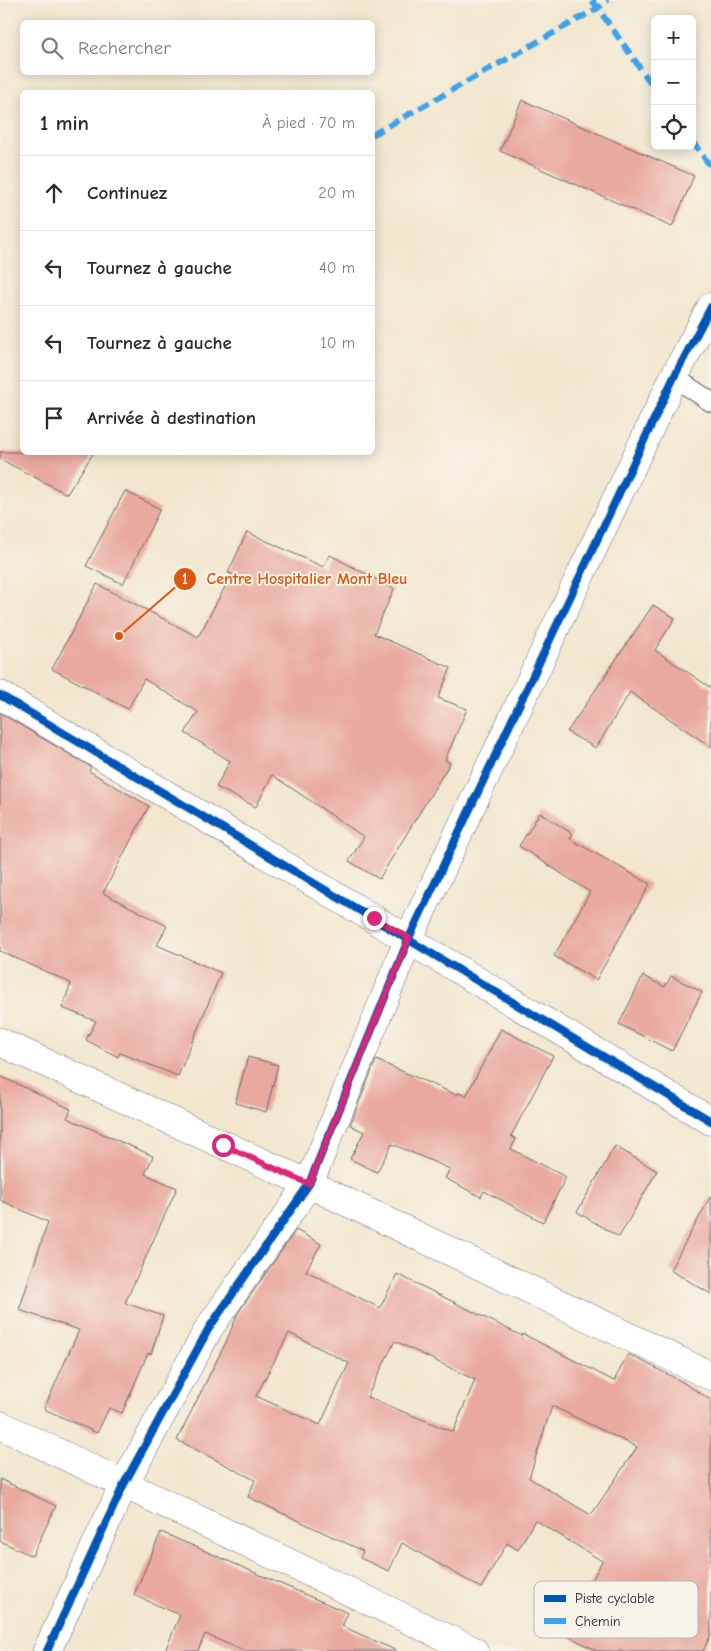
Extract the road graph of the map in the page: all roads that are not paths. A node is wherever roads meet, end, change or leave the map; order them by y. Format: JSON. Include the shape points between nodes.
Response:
{"nodes":[{"id":1,"x":711,"y":307,"type":"edge"},
{"id":2,"x":674,"y":377,"type":"junction"},
{"id":3,"x":711,"y":402,"type":"edge"},
{"id":4,"x":0,"y":695,"type":"edge"},
{"id":5,"x":409,"y":938,"type":"junction"},
{"id":6,"x":0,"y":1042,"type":"edge"},
{"id":7,"x":711,"y":1121,"type":"edge"},
{"id":8,"x":309,"y":1184,"type":"junction"},
{"id":9,"x":711,"y":1376,"type":"edge"},
{"id":10,"x":0,"y":1425,"type":"edge"},
{"id":11,"x":124,"y":1484,"type":"junction"},
{"id":12,"x":47,"y":1651,"type":"edge"},
{"id":13,"x":474,"y":1651,"type":"edge"}],
"edges":[{"from":1,"to":2,"type":"street"},
{"from":2,"to":3,"type":"lane"},
{"from":2,"to":5,"type":"street"},
{"from":4,"to":5,"type":"street"},
{"from":5,"to":7,"type":"street"},
{"from":5,"to":8,"type":"street"},
{"from":6,"to":8,"type":"street"},
{"from":8,"to":9,"type":"street"},
{"from":8,"to":11,"type":"street","via":[[209,1328]]},
{"from":10,"to":11,"type":"street"},
{"from":11,"to":12,"type":"street"},
{"from":11,"to":13,"type":"street"}]}
